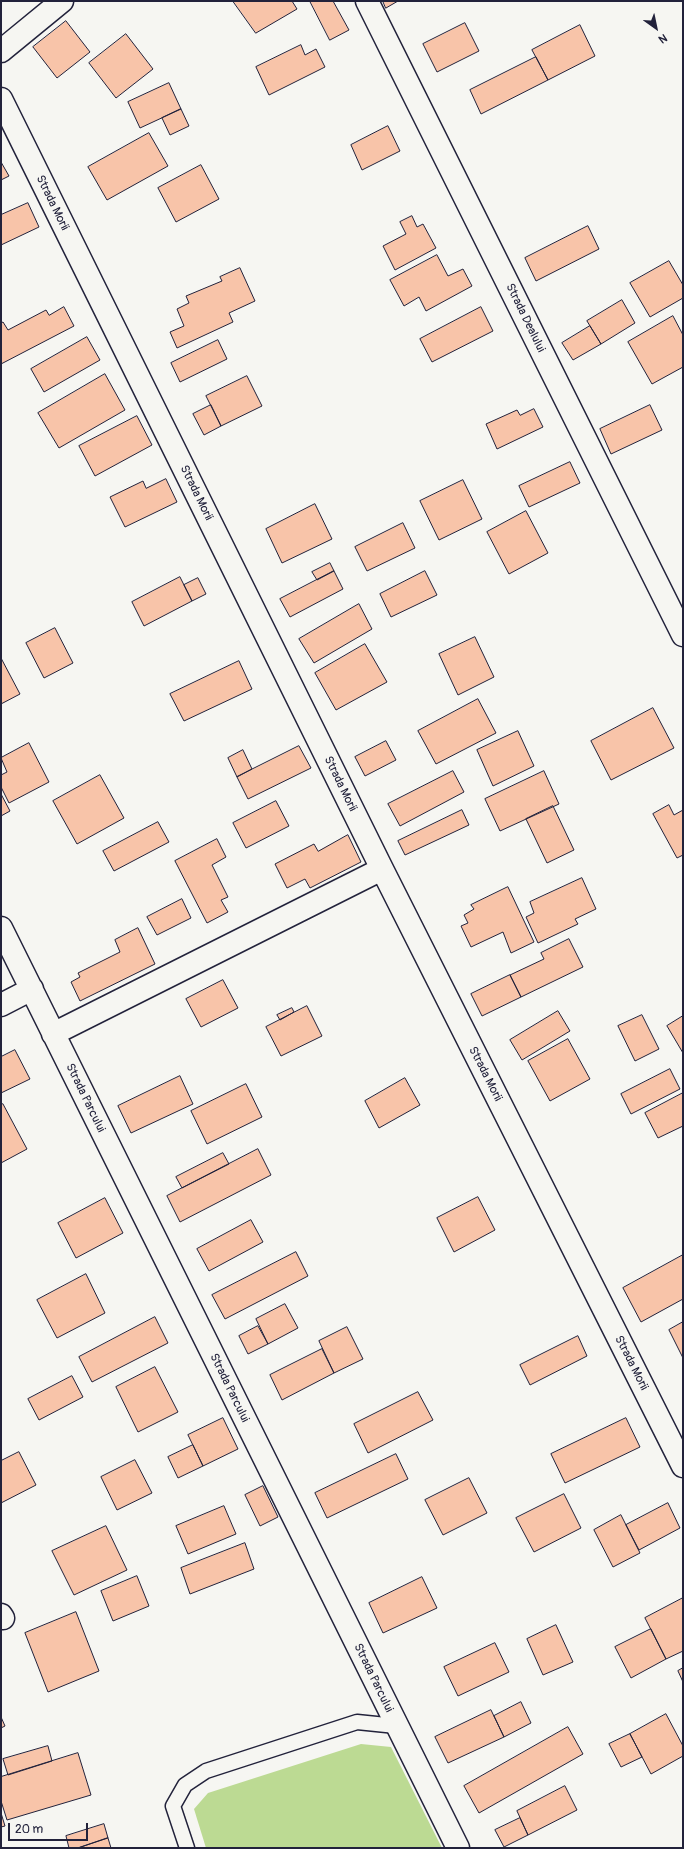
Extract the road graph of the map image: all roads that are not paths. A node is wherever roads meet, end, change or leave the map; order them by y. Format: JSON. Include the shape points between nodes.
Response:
{"nodes":[{"id":1,"x":62,"y":1,"type":"edge"},
{"id":2,"x":367,"y":1,"type":"edge"},
{"id":3,"x":1,"y":51,"type":"edge"},
{"id":4,"x":1,"y":99,"type":"edge"},
{"id":5,"x":683,"y":635,"type":"edge"},
{"id":6,"x":382,"y":869,"type":"junction"},
{"id":7,"x":1,"y":928,"type":"edge"},
{"id":8,"x":32,"y":989,"type":"junction"},
{"id":9,"x":1,"y":1005,"type":"edge"},
{"id":10,"x":53,"y":1034,"type":"junction"},
{"id":11,"x":683,"y":1466,"type":"edge"},
{"id":12,"x":396,"y":1726,"type":"junction"},
{"id":13,"x":187,"y":1848,"type":"edge"},
{"id":14,"x":458,"y":1848,"type":"edge"}],
"edges":[{"from":1,"to":3,"type":"street"},
{"from":2,"to":5,"type":"street","name":"Strada Dealului"},
{"from":4,"to":6,"type":"street","name":"Strada Morii"},
{"from":6,"to":10,"type":"street"},
{"from":6,"to":11,"type":"street","name":"Strada Morii"},
{"from":7,"to":8,"type":"street","name":"Strada Parcului"},
{"from":8,"to":9,"type":"street"},
{"from":8,"to":10,"type":"street","name":"Strada Parcului"},
{"from":10,"to":12,"type":"street","name":"Strada Parcului"},
{"from":12,"to":13,"type":"lane","via":[[357,1722],[206,1771],[185,1785],[173,1806]]},
{"from":12,"to":14,"type":"street","name":"Strada Parcului"}]}
